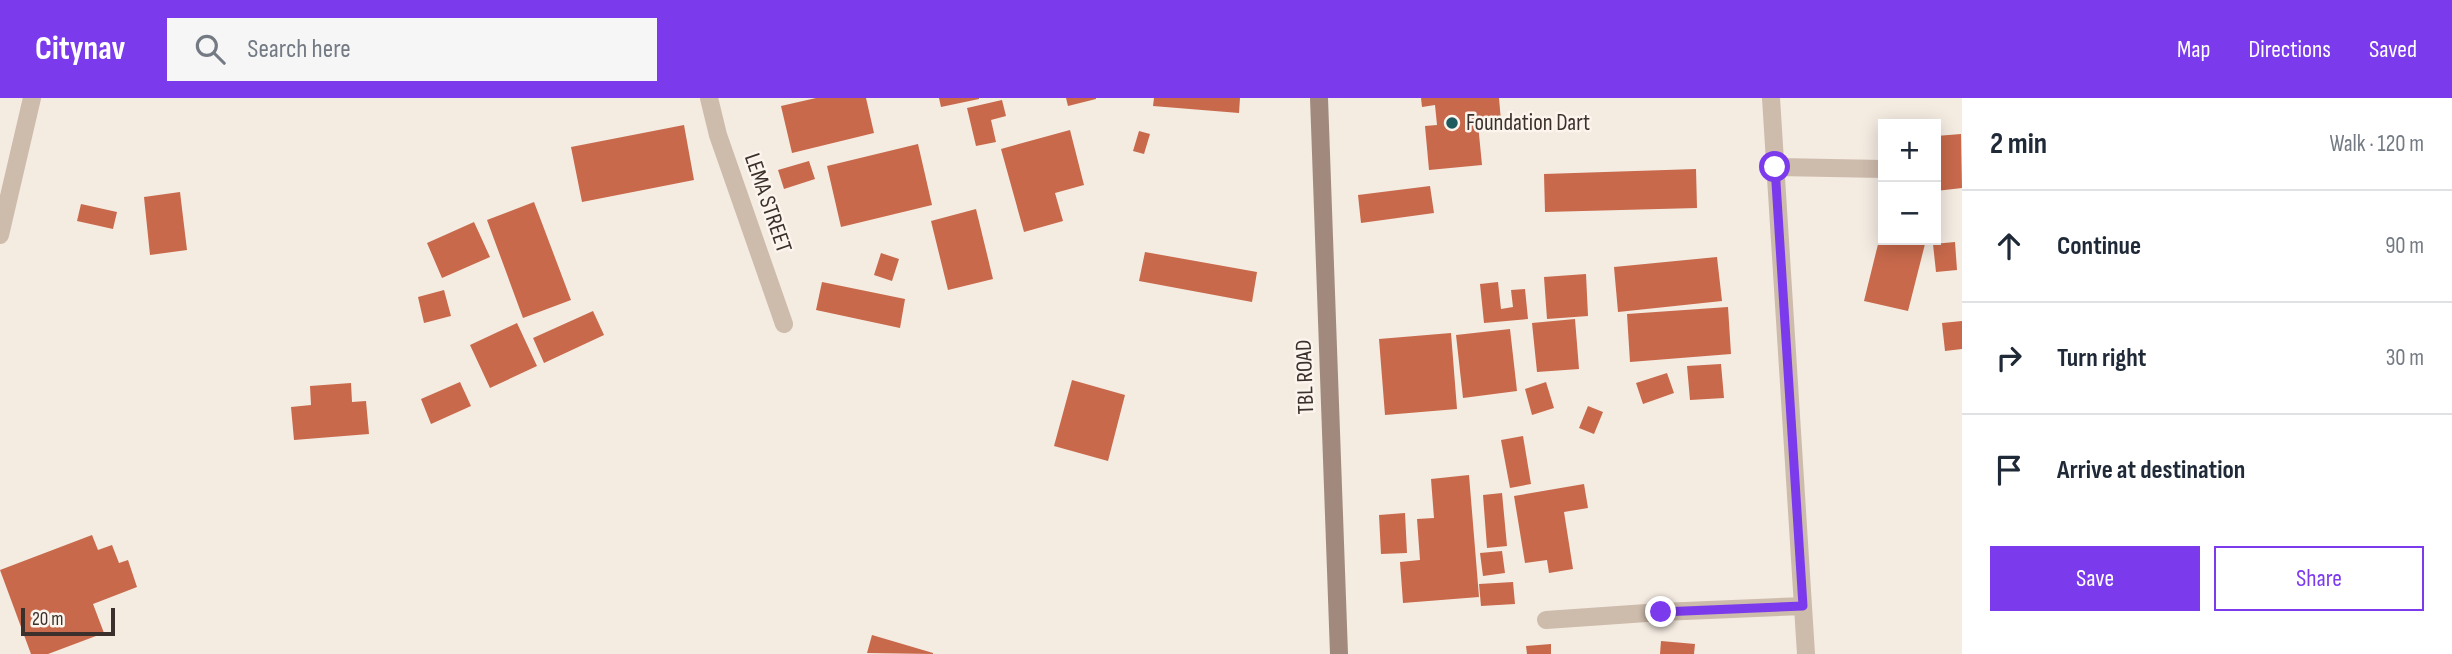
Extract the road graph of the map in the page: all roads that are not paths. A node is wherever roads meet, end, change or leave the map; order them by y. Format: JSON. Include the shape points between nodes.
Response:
{"nodes":[{"id":1,"x":32,"y":98,"type":"edge"},
{"id":2,"x":709,"y":98,"type":"edge"},
{"id":3,"x":1320,"y":98,"type":"edge"},
{"id":4,"x":1771,"y":98,"type":"edge"},
{"id":5,"x":1775,"y":167,"type":"junction"},
{"id":6,"x":1878,"y":169,"type":"edge"},
{"id":7,"x":0,"y":235,"type":"edge"},
{"id":8,"x":784,"y":324,"type":"dead end"},
{"id":9,"x":1803,"y":606,"type":"junction"},
{"id":10,"x":1546,"y":620,"type":"dead end"},
{"id":11,"x":1339,"y":654,"type":"edge"},
{"id":12,"x":1806,"y":654,"type":"edge"}],
"edges":[{"from":1,"to":7,"type":"street"},
{"from":2,"to":8,"type":"street","name":"LEMA STREET"},
{"from":3,"to":11,"type":"street","name":"TBL ROAD"},
{"from":4,"to":5,"type":"street"},
{"from":5,"to":6,"type":"street"},
{"from":5,"to":9,"type":"street"},
{"from":9,"to":10,"type":"street"},
{"from":9,"to":12,"type":"street"}]}
